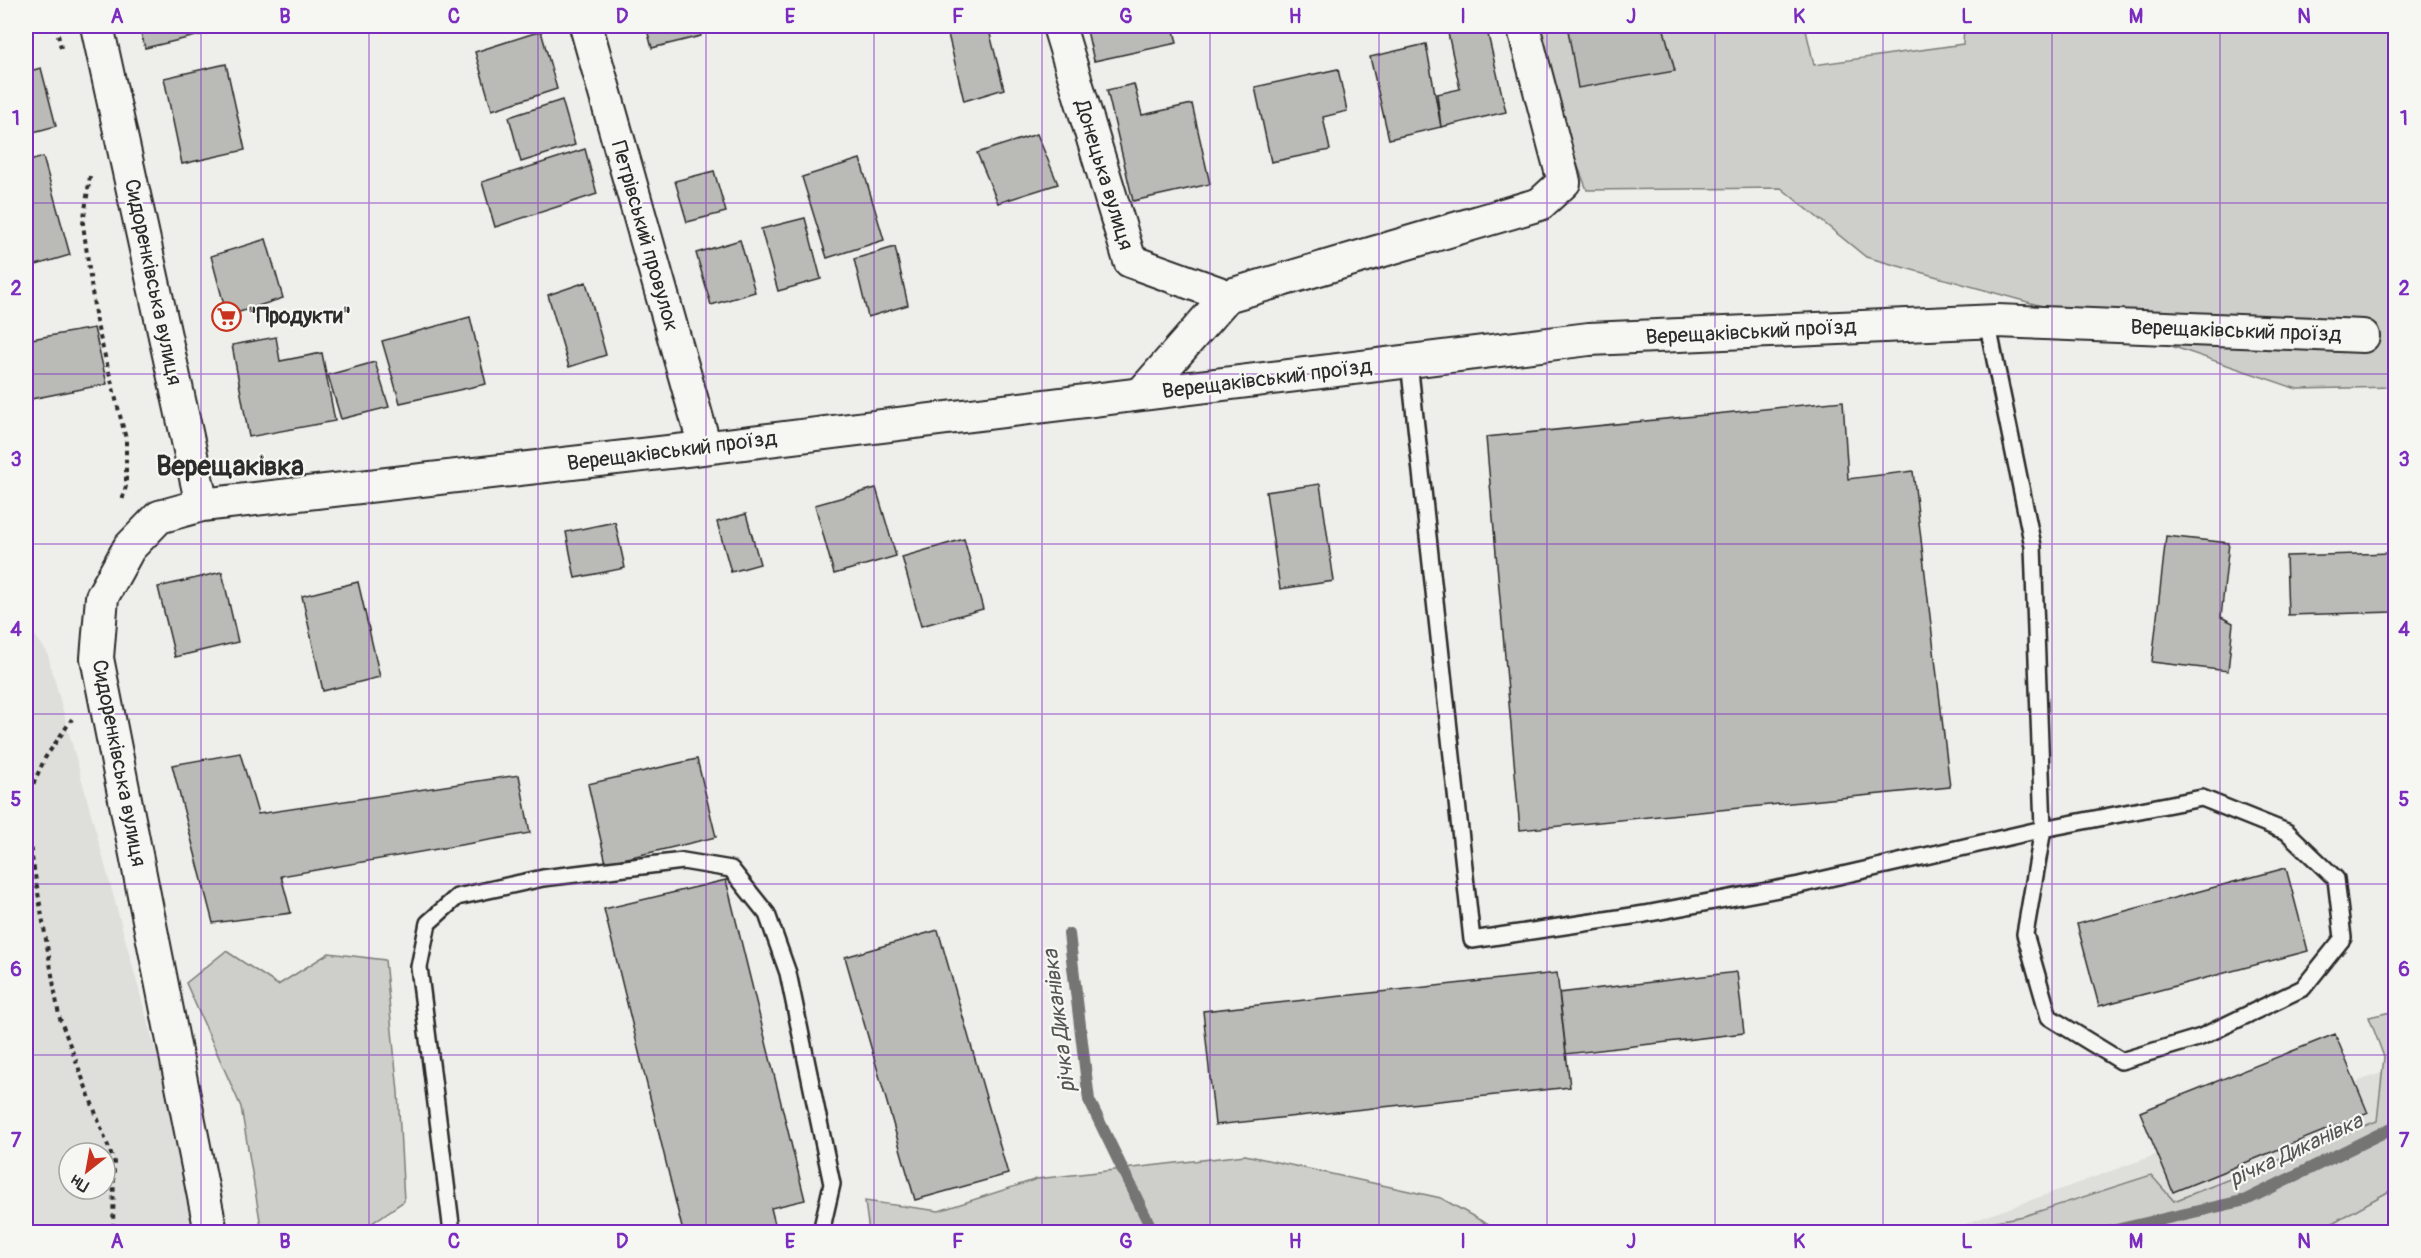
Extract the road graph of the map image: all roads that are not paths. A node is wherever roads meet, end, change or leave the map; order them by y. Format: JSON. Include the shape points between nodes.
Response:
{"nodes":[{"id":1,"x":97,"y":26,"type":"edge"},
{"id":2,"x":585,"y":26,"type":"edge"},
{"id":3,"x":1059,"y":26,"type":"edge"},
{"id":4,"x":1523,"y":26,"type":"edge"},
{"id":5,"x":1227,"y":296,"type":"junction"},
{"id":6,"x":1987,"y":321,"type":"junction"},
{"id":7,"x":2363,"y":336,"type":"dead end"},
{"id":8,"x":1409,"y":362,"type":"junction"},
{"id":9,"x":1142,"y":394,"type":"junction"},
{"id":10,"x":705,"y":447,"type":"junction"},
{"id":11,"x":202,"y":505,"type":"junction"},
{"id":12,"x":2043,"y":829,"type":"junction"},
{"id":13,"x":212,"y":1233,"type":"edge"},
{"id":14,"x":452,"y":1233,"type":"edge"},
{"id":15,"x":821,"y":1233,"type":"edge"}],
"edges":[{"from":1,"to":11,"type":"street","name":"Сидоренківська вулиця"},
{"from":2,"to":10,"type":"street","name":"Петрівський провулок"},
{"from":3,"to":5,"type":"street","name":"Донецька вулиця","via":[[1130,261]]},
{"from":4,"to":5,"type":"street","via":[[1564,182],[1540,204]]},
{"from":5,"to":9,"type":"street","name":"Верещаківський проїзд"},
{"from":6,"to":7,"type":"street","name":"Верещаківський проїзд"},
{"from":6,"to":8,"type":"street","name":"Верещаківський проїзд","via":[[1589,339]]},
{"from":6,"to":12,"type":"lane","via":[[2033,546]]},
{"from":8,"to":9,"type":"street","name":"Верещаківський проїзд"},
{"from":8,"to":12,"type":"lane","via":[[1472,940],[1645,914],[1798,885]]},
{"from":9,"to":10,"type":"street","name":"Верещаківський проїзд"},
{"from":10,"to":11,"type":"street","name":"Верещаківський проїзд"},
{"from":11,"to":13,"type":"street","name":"Сидоренківська вулиця","via":[[159,517],[129,548],[102,597],[97,658]]},
{"from":12,"to":12,"type":"lane","via":[[2025,934],[2049,1017],[2121,1060],[2201,1037],[2304,988],[2343,938],[2336,879],[2287,832],[2202,798]]},
{"from":14,"to":15,"type":"lane","via":[[419,967],[428,923],[457,897],[543,878],[683,861],[731,869],[767,914],[788,973],[832,1184]]}]}
